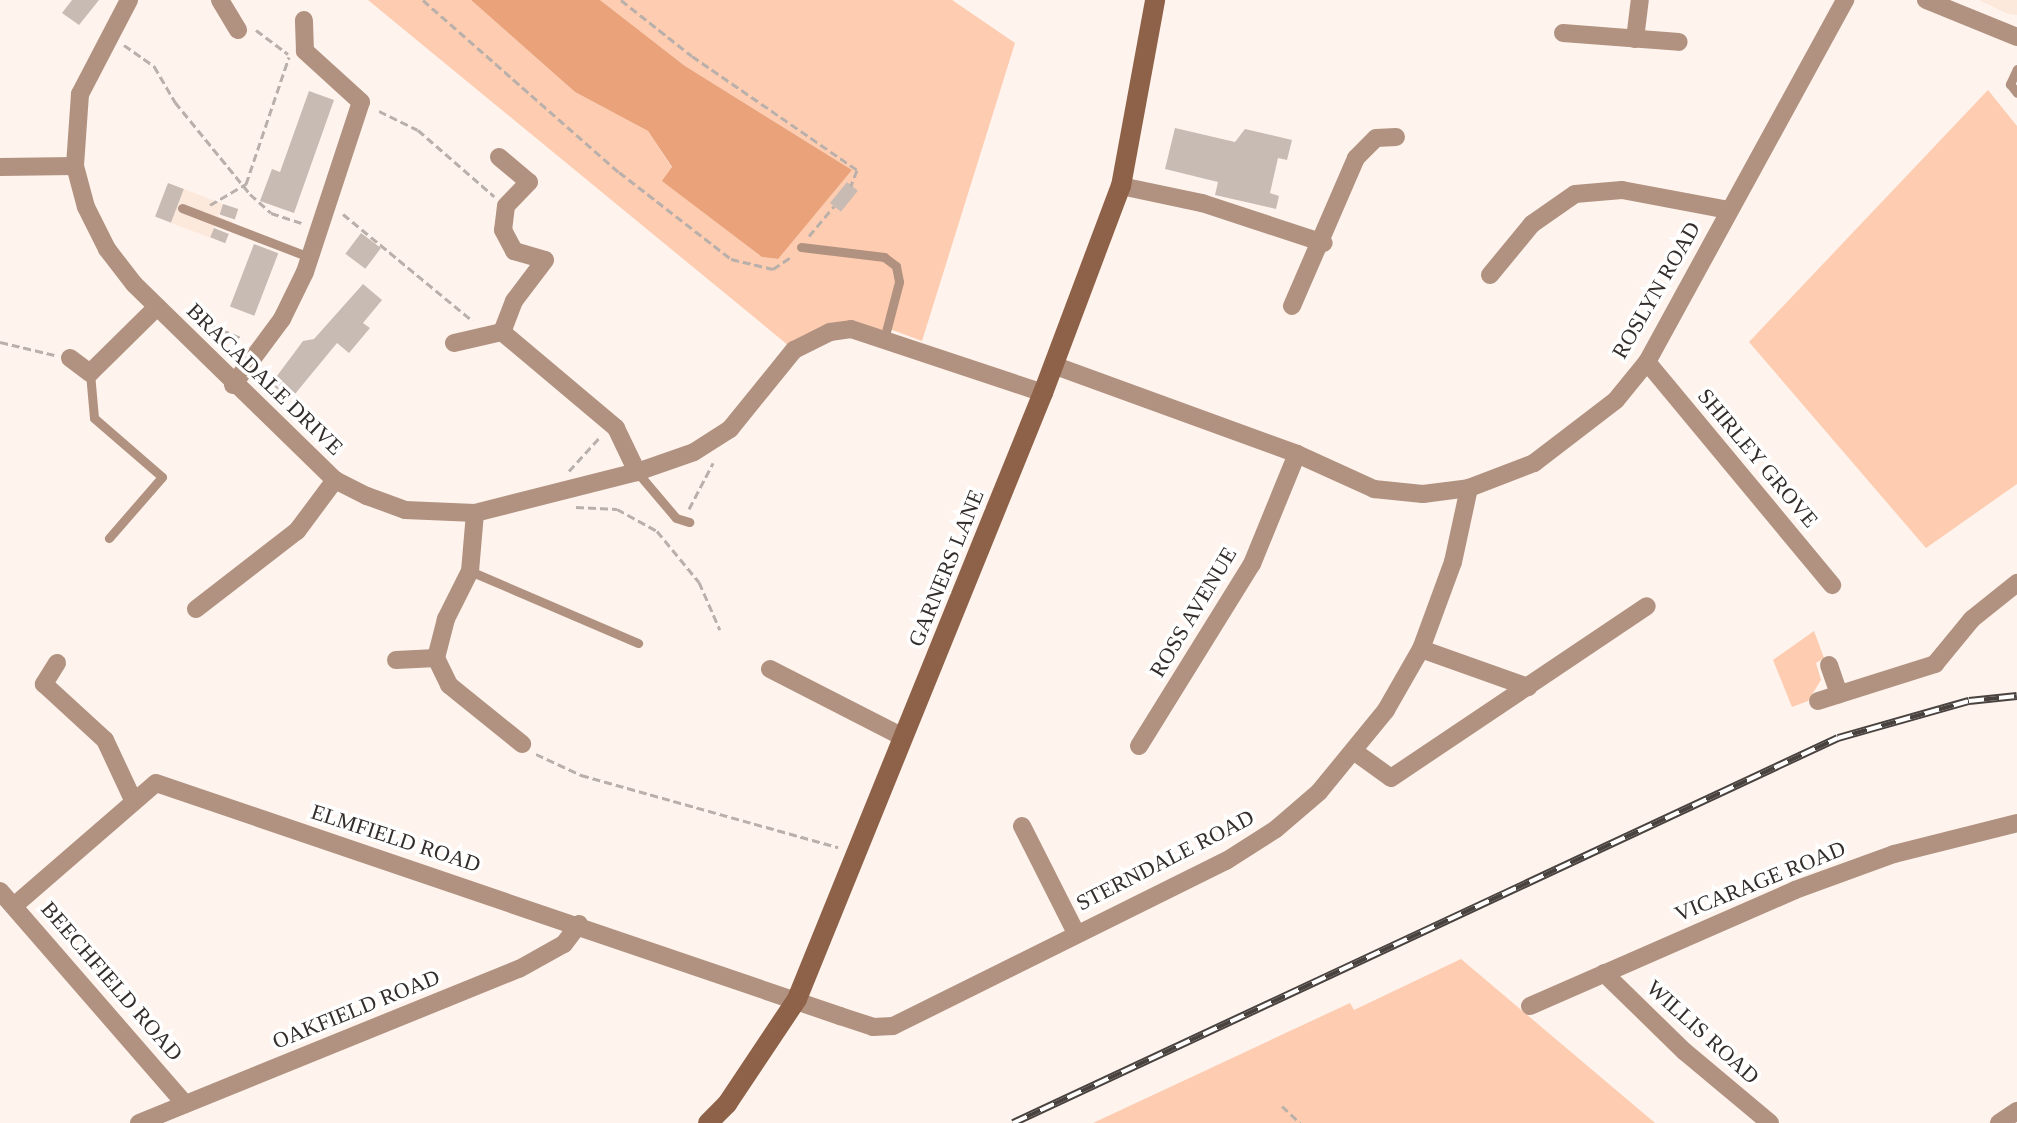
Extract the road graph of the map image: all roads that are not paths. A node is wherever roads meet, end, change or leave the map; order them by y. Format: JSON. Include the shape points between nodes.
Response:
{"nodes":[{"id":1,"x":129,"y":0,"type":"edge"},
{"id":2,"x":220,"y":0,"type":"edge"},
{"id":3,"x":1155,"y":0,"type":"edge"},
{"id":4,"x":1640,"y":0,"type":"edge"},
{"id":5,"x":1845,"y":0,"type":"edge"},
{"id":6,"x":1926,"y":0,"type":"edge"},
{"id":7,"x":1950,"y":4,"type":"edge"},
{"id":8,"x":304,"y":20,"type":"dead end"},
{"id":9,"x":238,"y":30,"type":"dead end"},
{"id":10,"x":1563,"y":33,"type":"dead end"},
{"id":11,"x":2017,"y":37,"type":"edge"},
{"id":12,"x":1635,"y":39,"type":"junction"},
{"id":13,"x":1679,"y":42,"type":"dead end"},
{"id":14,"x":2017,"y":69,"type":"edge"},
{"id":15,"x":2017,"y":93,"type":"edge"},
{"id":16,"x":1396,"y":137,"type":"dead end"},
{"id":17,"x":499,"y":157,"type":"dead end"},
{"id":18,"x":75,"y":166,"type":"junction"},
{"id":19,"x":0,"y":167,"type":"edge"},
{"id":20,"x":1121,"y":186,"type":"junction"},
{"id":21,"x":182,"y":208,"type":"dead end"},
{"id":22,"x":1729,"y":210,"type":"junction"},
{"id":23,"x":1324,"y":243,"type":"junction"},
{"id":24,"x":801,"y":247,"type":"road end"},
{"id":25,"x":309,"y":257,"type":"junction"},
{"id":26,"x":1490,"y":275,"type":"dead end"},
{"id":27,"x":1292,"y":306,"type":"dead end"},
{"id":28,"x":157,"y":307,"type":"junction"},
{"id":29,"x":496,"y":333,"type":"junction"},
{"id":30,"x":884,"y":339,"type":"junction"},
{"id":31,"x":454,"y":343,"type":"dead end"},
{"id":32,"x":70,"y":358,"type":"road end"},
{"id":33,"x":1647,"y":362,"type":"junction"},
{"id":34,"x":1053,"y":365,"type":"junction"},
{"id":35,"x":90,"y":373,"type":"junction"},
{"id":36,"x":233,"y":385,"type":"junction"},
{"id":37,"x":1043,"y":393,"type":"junction"},
{"id":38,"x":1297,"y":454,"type":"junction"},
{"id":39,"x":637,"y":472,"type":"junction"},
{"id":40,"x":335,"y":480,"type":"junction"},
{"id":41,"x":1469,"y":488,"type":"junction"},
{"id":42,"x":475,"y":513,"type":"junction"},
{"id":43,"x":686,"y":521,"type":"road end"},
{"id":44,"x":109,"y":538,"type":"dead end"},
{"id":45,"x":470,"y":571,"type":"junction"},
{"id":46,"x":2017,"y":583,"type":"edge"},
{"id":47,"x":1832,"y":585,"type":"dead end"},
{"id":48,"x":1647,"y":606,"type":"dead end"},
{"id":49,"x":196,"y":609,"type":"dead end"},
{"id":50,"x":638,"y":643,"type":"dead end"},
{"id":51,"x":1421,"y":649,"type":"junction"},
{"id":52,"x":436,"y":658,"type":"junction"},
{"id":53,"x":396,"y":660,"type":"dead end"},
{"id":54,"x":57,"y":663,"type":"dead end"},
{"id":55,"x":1829,"y":665,"type":"dead end"},
{"id":56,"x":770,"y":669,"type":"dead end"},
{"id":57,"x":1528,"y":687,"type":"junction"},
{"id":58,"x":1839,"y":694,"type":"junction"},
{"id":59,"x":1818,"y":701,"type":"dead end"},
{"id":60,"x":903,"y":737,"type":"junction"},
{"id":61,"x":522,"y":744,"type":"road end"},
{"id":62,"x":1139,"y":746,"type":"dead end"},
{"id":63,"x":1355,"y":752,"type":"junction"},
{"id":64,"x":134,"y":802,"type":"junction"},
{"id":65,"x":2017,"y":823,"type":"edge"},
{"id":66,"x":1022,"y":826,"type":"dead end"},
{"id":67,"x":0,"y":891,"type":"edge"},
{"id":68,"x":15,"y":905,"type":"junction"},
{"id":69,"x":579,"y":924,"type":"junction"},
{"id":70,"x":1076,"y":933,"type":"junction"},
{"id":71,"x":1604,"y":973,"type":"junction"},
{"id":72,"x":797,"y":999,"type":"junction"},
{"id":73,"x":1530,"y":1006,"type":"dead end"},
{"id":74,"x":185,"y":1104,"type":"junction"},
{"id":75,"x":2017,"y":1111,"type":"edge"},
{"id":76,"x":139,"y":1123,"type":"edge"},
{"id":77,"x":708,"y":1123,"type":"edge"},
{"id":78,"x":1770,"y":1123,"type":"edge"},
{"id":79,"x":1999,"y":1123,"type":"edge"}],
"edges":[{"from":1,"to":18,"type":"street","name":"BRACADALE DRIVE","via":[[80,94]]},
{"from":2,"to":9,"type":"street"},
{"from":3,"to":20,"type":"street","name":"GARNERS LANE"},
{"from":4,"to":12,"type":"street"},
{"from":5,"to":22,"type":"street","name":"ROSLYN ROAD"},
{"from":6,"to":7,"type":"street"},
{"from":7,"to":11,"type":"street"},
{"from":8,"to":25,"type":"street","via":[[305,51],[361,102]]},
{"from":10,"to":12,"type":"street"},
{"from":12,"to":13,"type":"street"},
{"from":14,"to":15,"type":"lane","via":[[2010,84]]},
{"from":16,"to":23,"type":"street","via":[[1376,138],[1356,158]]},
{"from":17,"to":29,"type":"street","via":[[529,182],[506,206],[503,230],[514,251],[545,260]]},
{"from":18,"to":19,"type":"street"},
{"from":18,"to":28,"type":"street","name":"BRACADALE DRIVE","via":[[86,207],[107,249]]},
{"from":20,"to":23,"type":"street","via":[[1202,203]]},
{"from":20,"to":34,"type":"street","name":"GARNERS LANE"},
{"from":21,"to":25,"type":"lane"},
{"from":22,"to":26,"type":"street","via":[[1622,190],[1575,194],[1532,224]]},
{"from":22,"to":33,"type":"street","name":"ROSLYN ROAD"},
{"from":23,"to":27,"type":"street"},
{"from":24,"to":30,"type":"lane","via":[[884,257],[896,266],[899,282]]},
{"from":25,"to":36,"type":"street","via":[[282,319]]},
{"from":28,"to":35,"type":"street"},
{"from":28,"to":36,"type":"street","name":"BRACADALE DRIVE"},
{"from":29,"to":31,"type":"street"},
{"from":29,"to":39,"type":"street","via":[[611,424]]},
{"from":30,"to":37,"type":"street","name":"BRACADALE DRIVE"},
{"from":30,"to":39,"type":"street","name":"BRACADALE DRIVE","via":[[851,329],[823,333],[794,350],[730,429],[694,452]]},
{"from":32,"to":35,"type":"street"},
{"from":33,"to":41,"type":"street","name":"ROSLYN ROAD","via":[[1580,432],[1534,463]]},
{"from":33,"to":47,"type":"street","name":"SHIRLEY GROVE"},
{"from":34,"to":37,"type":"street","name":"GARNERS LANE"},
{"from":34,"to":38,"type":"street","name":"ROSLYN ROAD"},
{"from":35,"to":44,"type":"lane","via":[[94,418],[162,477]]},
{"from":36,"to":40,"type":"street","name":"BRACADALE DRIVE"},
{"from":37,"to":60,"type":"street","name":"GARNERS LANE"},
{"from":38,"to":41,"type":"street","name":"ROSLYN ROAD","via":[[1374,489],[1423,494]]},
{"from":38,"to":62,"type":"street","name":"ROSS AVENUE","via":[[1252,564]]},
{"from":39,"to":42,"type":"street","name":"BRACADALE DRIVE"},
{"from":39,"to":43,"type":"lane","via":[[659,502]]},
{"from":40,"to":42,"type":"street","name":"BRACADALE DRIVE","via":[[405,510]]},
{"from":40,"to":49,"type":"street","via":[[297,531]]},
{"from":41,"to":51,"type":"street","name":"STERNDALE ROAD","via":[[1453,562]]},
{"from":42,"to":45,"type":"street"},
{"from":45,"to":50,"type":"lane"},
{"from":45,"to":52,"type":"street","via":[[446,619]]},
{"from":46,"to":58,"type":"street","via":[[1972,619],[1935,664]]},
{"from":48,"to":57,"type":"street"},
{"from":51,"to":57,"type":"street"},
{"from":51,"to":63,"type":"street","name":"STERNDALE ROAD"},
{"from":52,"to":53,"type":"street"},
{"from":52,"to":61,"type":"street","via":[[449,685]]},
{"from":54,"to":64,"type":"street","via":[[44,684],[105,740]]},
{"from":55,"to":58,"type":"street"},
{"from":56,"to":60,"type":"street"},
{"from":57,"to":63,"type":"street","via":[[1391,778]]},
{"from":58,"to":59,"type":"street"},
{"from":60,"to":72,"type":"street","name":"GARNERS LANE"},
{"from":63,"to":70,"type":"street","name":"STERNDALE ROAD","via":[[1276,829],[1226,861]]},
{"from":64,"to":68,"type":"street","name":"ELMFIELD ROAD"},
{"from":64,"to":69,"type":"street","name":"ELMFIELD ROAD","via":[[156,783]]},
{"from":65,"to":71,"type":"street","name":"VICARAGE ROAD","via":[[1894,854],[1823,879]]},
{"from":66,"to":70,"type":"street"},
{"from":67,"to":68,"type":"street","name":"BEECHFIELD ROAD"},
{"from":68,"to":74,"type":"street","name":"BEECHFIELD ROAD"},
{"from":69,"to":72,"type":"street","name":"ELMFIELD ROAD"},
{"from":69,"to":74,"type":"street","name":"OAKFIELD ROAD","via":[[564,944],[519,969]]},
{"from":70,"to":72,"type":"street","name":"STERNDALE ROAD","via":[[893,1026],[873,1027]]},
{"from":71,"to":73,"type":"street","name":"VICARAGE ROAD"},
{"from":71,"to":78,"type":"street","name":"WILLIS ROAD","via":[[1684,1051]]},
{"from":72,"to":77,"type":"street","name":"GARNERS LANE","via":[[727,1104]]},
{"from":74,"to":76,"type":"street","name":"OAKFIELD ROAD"},
{"from":75,"to":79,"type":"street"}]}
